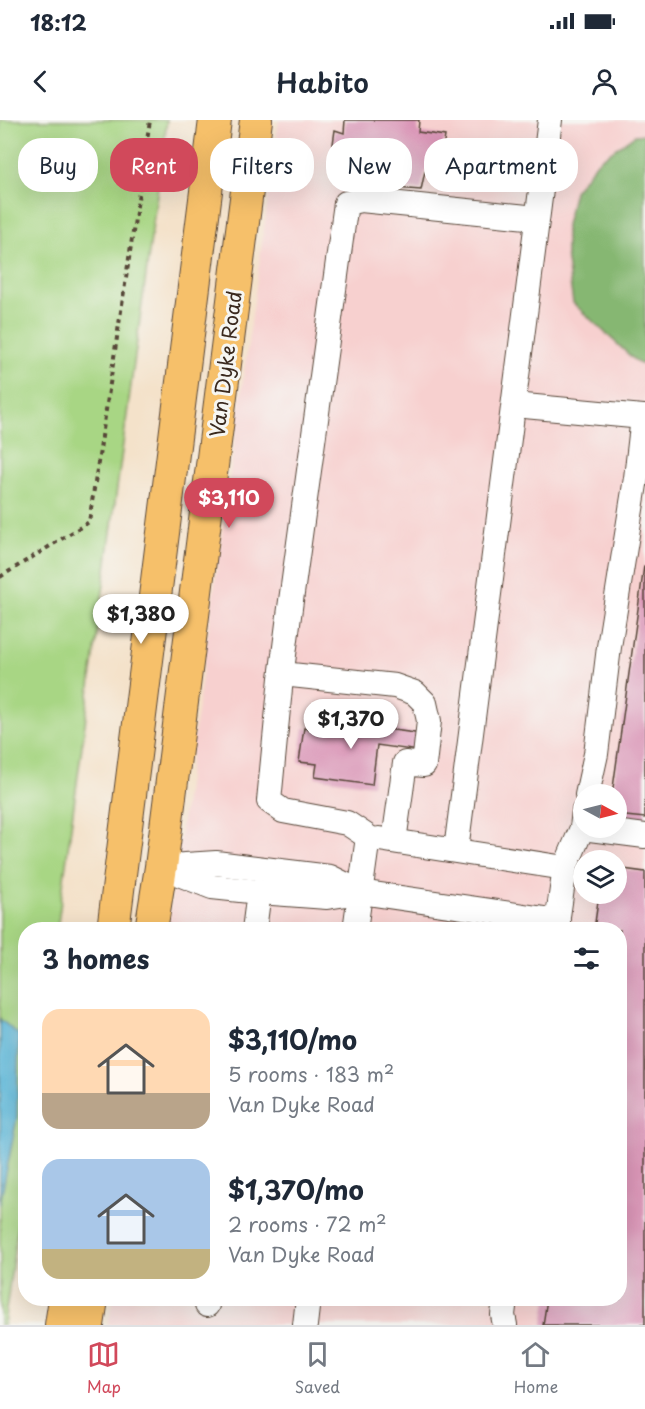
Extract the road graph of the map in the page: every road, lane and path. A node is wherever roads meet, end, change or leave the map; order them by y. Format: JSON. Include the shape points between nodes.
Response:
{"nodes":[{"id":1,"x":150,"y":120,"type":"edge"},
{"id":2,"x":215,"y":120,"type":"edge"},
{"id":3,"x":256,"y":120,"type":"edge"},
{"id":4,"x":550,"y":120,"type":"edge"},
{"id":5,"x":537,"y":218,"type":"junction"},
{"id":6,"x":179,"y":404,"type":"junction"},
{"id":7,"x":514,"y":405,"type":"junction"},
{"id":8,"x":644,"y":417,"type":"edge"},
{"id":9,"x":0,"y":578,"type":"edge"},
{"id":10,"x":282,"y":674,"type":"junction"},
{"id":11,"x":589,"y":784,"type":"edge"},
{"id":12,"x":627,"y":831,"type":"edge"},
{"id":13,"x":645,"y":836,"type":"edge"},
{"id":14,"x":368,"y":837,"type":"junction"},
{"id":15,"x":576,"y":838,"type":"edge"},
{"id":16,"x":394,"y":841,"type":"junction"},
{"id":17,"x":456,"y":850,"type":"junction"},
{"id":18,"x":161,"y":867,"type":"junction"},
{"id":19,"x":565,"y":868,"type":"junction"},
{"id":20,"x":259,"y":892,"type":"junction"},
{"id":21,"x":360,"y":892,"type":"junction"},
{"id":22,"x":114,"y":922,"type":"edge"},
{"id":23,"x":152,"y":922,"type":"edge"},
{"id":24,"x":255,"y":922,"type":"edge"},
{"id":25,"x":357,"y":922,"type":"edge"},
{"id":26,"x":534,"y":922,"type":"edge"},
{"id":27,"x":558,"y":922,"type":"edge"},
{"id":28,"x":64,"y":1306,"type":"edge"},
{"id":29,"x":91,"y":1306,"type":"edge"},
{"id":30,"x":307,"y":1306,"type":"edge"},
{"id":31,"x":504,"y":1306,"type":"edge"},
{"id":32,"x":61,"y":1325,"type":"edge"},
{"id":33,"x":88,"y":1325,"type":"edge"},
{"id":34,"x":305,"y":1325,"type":"edge"},
{"id":35,"x":505,"y":1325,"type":"edge"}],
"edges":[{"from":1,"to":9,"type":"path","via":[[89,522]]},
{"from":2,"to":6,"type":"main road","name":"Van Dyke Road"},
{"from":3,"to":18,"type":"main road","name":"Van Dyke Road"},
{"from":4,"to":5,"type":"lane"},
{"from":5,"to":7,"type":"lane"},
{"from":5,"to":10,"type":"lane","via":[[361,200],[346,203]]},
{"from":6,"to":18,"type":"main road","via":[[175,565],[146,835],[148,849]]},
{"from":6,"to":22,"type":"main road","name":"Van Dyke Road"},
{"from":7,"to":8,"type":"lane"},
{"from":7,"to":17,"type":"lane"},
{"from":8,"to":11,"type":"lane"},
{"from":10,"to":14,"type":"lane","via":[[269,801],[283,811],[348,823]]},
{"from":10,"to":16,"type":"lane","via":[[395,686],[415,693],[425,703],[429,721],[424,765],[405,763]]},
{"from":12,"to":13,"type":"lane"},
{"from":14,"to":16,"type":"lane"},
{"from":14,"to":21,"type":"lane"},
{"from":15,"to":19,"type":"lane"},
{"from":16,"to":17,"type":"lane"},
{"from":17,"to":19,"type":"lane"},
{"from":18,"to":20,"type":"lane","via":[[212,887]]},
{"from":18,"to":21,"type":"lane","via":[[216,863],[330,877]]},
{"from":18,"to":23,"type":"main road","name":"Van Dyke Road"},
{"from":19,"to":27,"type":"lane"},
{"from":20,"to":21,"type":"lane","via":[[327,897]]},
{"from":20,"to":24,"type":"lane"},
{"from":21,"to":25,"type":"lane"},
{"from":21,"to":26,"type":"lane"},
{"from":28,"to":32,"type":"main road"},
{"from":29,"to":33,"type":"main road"},
{"from":30,"to":34,"type":"lane"},
{"from":31,"to":35,"type":"lane"}]}
